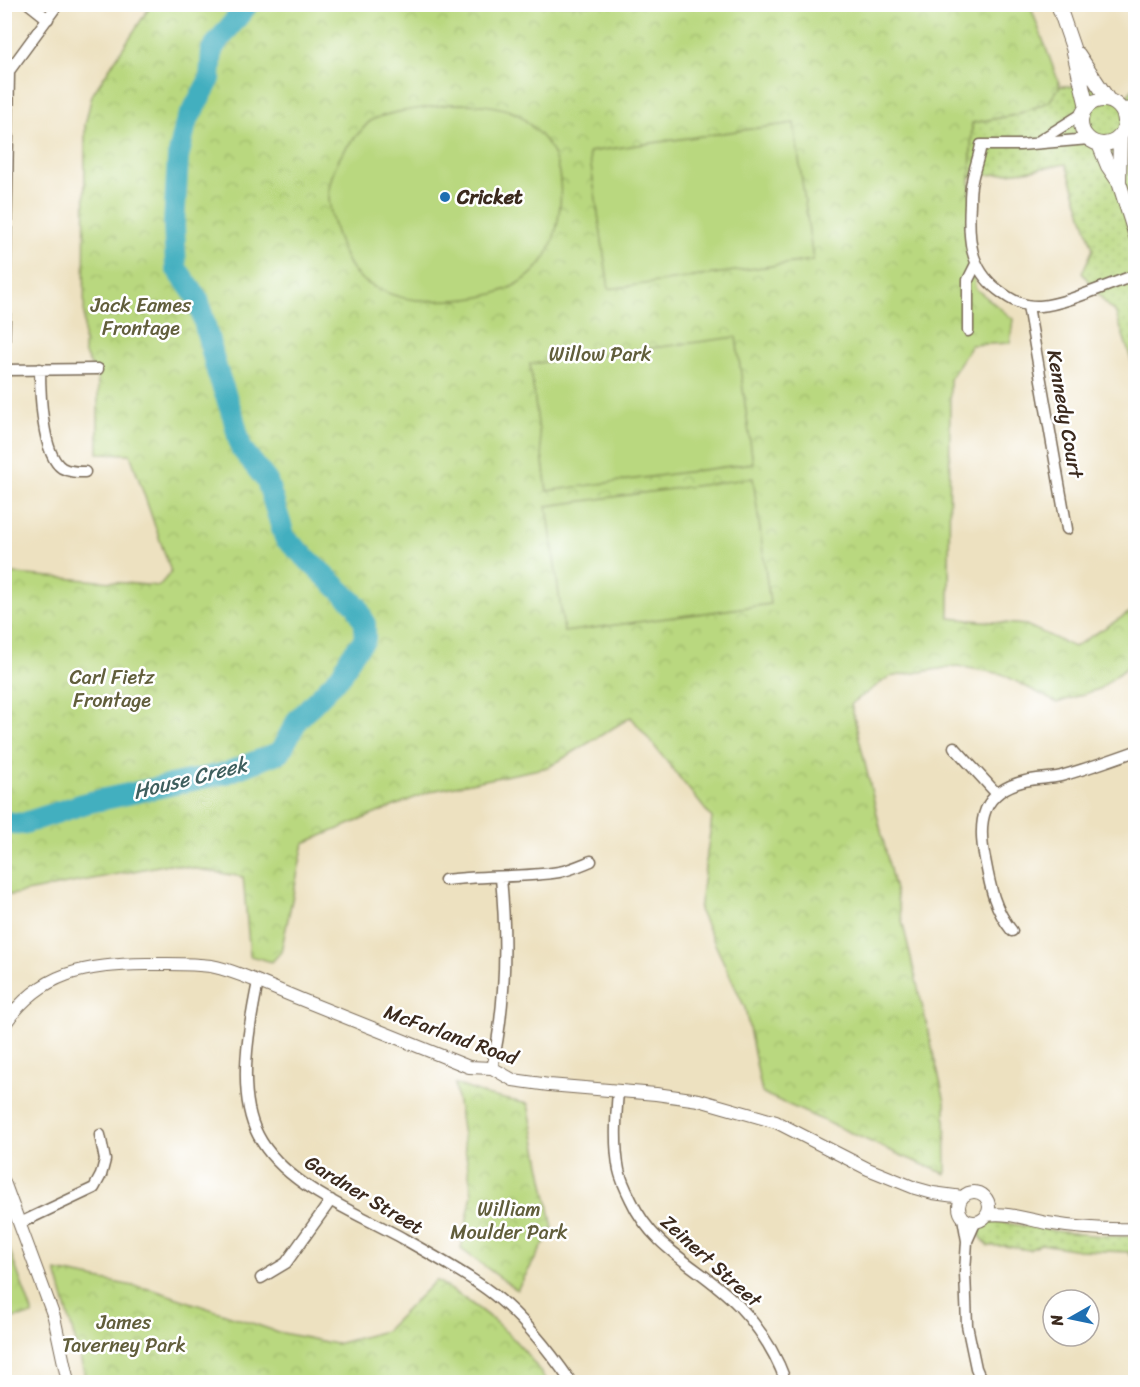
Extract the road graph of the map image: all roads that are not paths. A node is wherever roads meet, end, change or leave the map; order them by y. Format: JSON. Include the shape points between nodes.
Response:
{"nodes":[{"id":1,"x":28,"y":4,"type":"edge"},
{"id":2,"x":58,"y":4,"type":"edge"},
{"id":3,"x":1058,"y":4,"type":"edge"},
{"id":4,"x":48,"y":19,"type":"junction"},
{"id":5,"x":1073,"y":48,"type":"junction"},
{"id":6,"x":1115,"y":105,"type":"junction"},
{"id":7,"x":1136,"y":108,"type":"edge"},
{"id":8,"x":1085,"y":111,"type":"junction"},
{"id":9,"x":1126,"y":131,"type":"edge"},
{"id":10,"x":1036,"y":142,"type":"junction"},
{"id":11,"x":1094,"y":142,"type":"junction"},
{"id":12,"x":1119,"y":182,"type":"junction"},
{"id":13,"x":1136,"y":236,"type":"edge"},
{"id":14,"x":976,"y":264,"type":"junction"},
{"id":15,"x":1136,"y":275,"type":"edge"},
{"id":16,"x":1028,"y":306,"type":"junction"},
{"id":17,"x":968,"y":331,"type":"dead end"},
{"id":18,"x":4,"y":365,"type":"edge"},
{"id":19,"x":40,"y":369,"type":"junction"},
{"id":20,"x":98,"y":369,"type":"dead end"},
{"id":21,"x":4,"y":370,"type":"edge"},
{"id":22,"x":85,"y":472,"type":"dead end"},
{"id":23,"x":1067,"y":529,"type":"dead end"},
{"id":24,"x":954,"y":747,"type":"dead end"},
{"id":25,"x":1136,"y":752,"type":"edge"},
{"id":26,"x":997,"y":794,"type":"junction"},
{"id":27,"x":591,"y":861,"type":"dead end"},
{"id":28,"x":501,"y":878,"type":"junction"},
{"id":29,"x":445,"y":880,"type":"dead end"},
{"id":30,"x":1012,"y":931,"type":"dead end"},
{"id":31,"x":258,"y":982,"type":"junction"},
{"id":32,"x":6,"y":1019,"type":"edge"},
{"id":33,"x":492,"y":1068,"type":"junction"},
{"id":34,"x":618,"y":1092,"type":"junction"},
{"id":35,"x":100,"y":1135,"type":"dead end"},
{"id":36,"x":4,"y":1182,"type":"edge"},
{"id":37,"x":331,"y":1200,"type":"junction"},
{"id":38,"x":961,"y":1208,"type":"junction"},
{"id":39,"x":988,"y":1209,"type":"junction"},
{"id":40,"x":975,"y":1222,"type":"junction"},
{"id":41,"x":20,"y":1223,"type":"junction"},
{"id":42,"x":1136,"y":1229,"type":"edge"},
{"id":43,"x":967,"y":1241,"type":"junction"},
{"id":44,"x":261,"y":1278,"type":"dead end"},
{"id":45,"x":68,"y":1383,"type":"edge"},
{"id":46,"x":571,"y":1383,"type":"edge"},
{"id":47,"x":786,"y":1383,"type":"edge"},
{"id":48,"x":982,"y":1383,"type":"edge"}],
"edges":[{"from":1,"to":4,"type":"street"},
{"from":2,"to":4,"type":"street"},
{"from":3,"to":5,"type":"main road"},
{"from":4,"to":18,"type":"street","via":[[9,71]]},
{"from":5,"to":6,"type":"main road"},
{"from":5,"to":8,"type":"main road"},
{"from":6,"to":7,"type":"street"},
{"from":6,"to":8,"type":"main road","via":[[1096,101]]},
{"from":6,"to":9,"type":"main road","via":[[1125,118]]},
{"from":8,"to":10,"type":"street"},
{"from":8,"to":11,"type":"main road","via":[[1081,128]]},
{"from":9,"to":11,"type":"main road","via":[[1114,142]]},
{"from":9,"to":12,"type":"main road"},
{"from":10,"to":11,"type":"street"},
{"from":10,"to":14,"type":"street","via":[[981,145],[972,180],[969,223]]},
{"from":11,"to":12,"type":"main road"},
{"from":12,"to":13,"type":"main road"},
{"from":14,"to":16,"type":"street","via":[[991,285]]},
{"from":14,"to":17,"type":"street","via":[[968,280]]},
{"from":15,"to":16,"type":"street","via":[[1054,303]]},
{"from":16,"to":23,"type":"street","name":"Kennedy Court"},
{"from":19,"to":20,"type":"street"},
{"from":19,"to":21,"type":"street"},
{"from":19,"to":22,"type":"street","via":[[40,403],[52,455],[62,468]]},
{"from":24,"to":26,"type":"street"},
{"from":25,"to":26,"type":"street","via":[[1060,777],[1013,784]]},
{"from":26,"to":30,"type":"street","via":[[984,813],[980,834],[997,908]]},
{"from":27,"to":28,"type":"street","via":[[562,871]]},
{"from":28,"to":29,"type":"street"},
{"from":28,"to":33,"type":"street","via":[[506,945]]},
{"from":31,"to":32,"type":"street","name":"McFarland Road","via":[[211,967],[92,967],[72,971],[41,986]]},
{"from":31,"to":33,"type":"street","name":"McFarland Road","via":[[469,1066]]},
{"from":31,"to":37,"type":"street","name":"Gardner Street","via":[[246,1080],[253,1123],[273,1157]]},
{"from":33,"to":34,"type":"street","name":"McFarland Road","via":[[513,1080]]},
{"from":34,"to":38,"type":"street","name":"McFarland Road","via":[[699,1100],[776,1122],[868,1169],[933,1193]]},
{"from":34,"to":47,"type":"street","name":"Zeinert Street","via":[[619,1170],[640,1218],[669,1251],[737,1304],[774,1354]]},
{"from":35,"to":41,"type":"street","via":[[105,1160],[94,1188]]},
{"from":36,"to":41,"type":"street"},
{"from":37,"to":44,"type":"street","via":[[286,1263]]},
{"from":37,"to":46,"type":"street","name":"Gardner Street","via":[[493,1294],[540,1341]]},
{"from":38,"to":39,"type":"street","via":[[970,1192],[978,1192],[984,1196]]},
{"from":38,"to":40,"type":"street","via":[[967,1221]]},
{"from":38,"to":43,"type":"street"},
{"from":39,"to":40,"type":"street"},
{"from":39,"to":42,"type":"street","via":[[1075,1227]]},
{"from":40,"to":43,"type":"street"},
{"from":41,"to":45,"type":"street","via":[[54,1317]]},
{"from":43,"to":48,"type":"street","via":[[967,1324]]}]}
